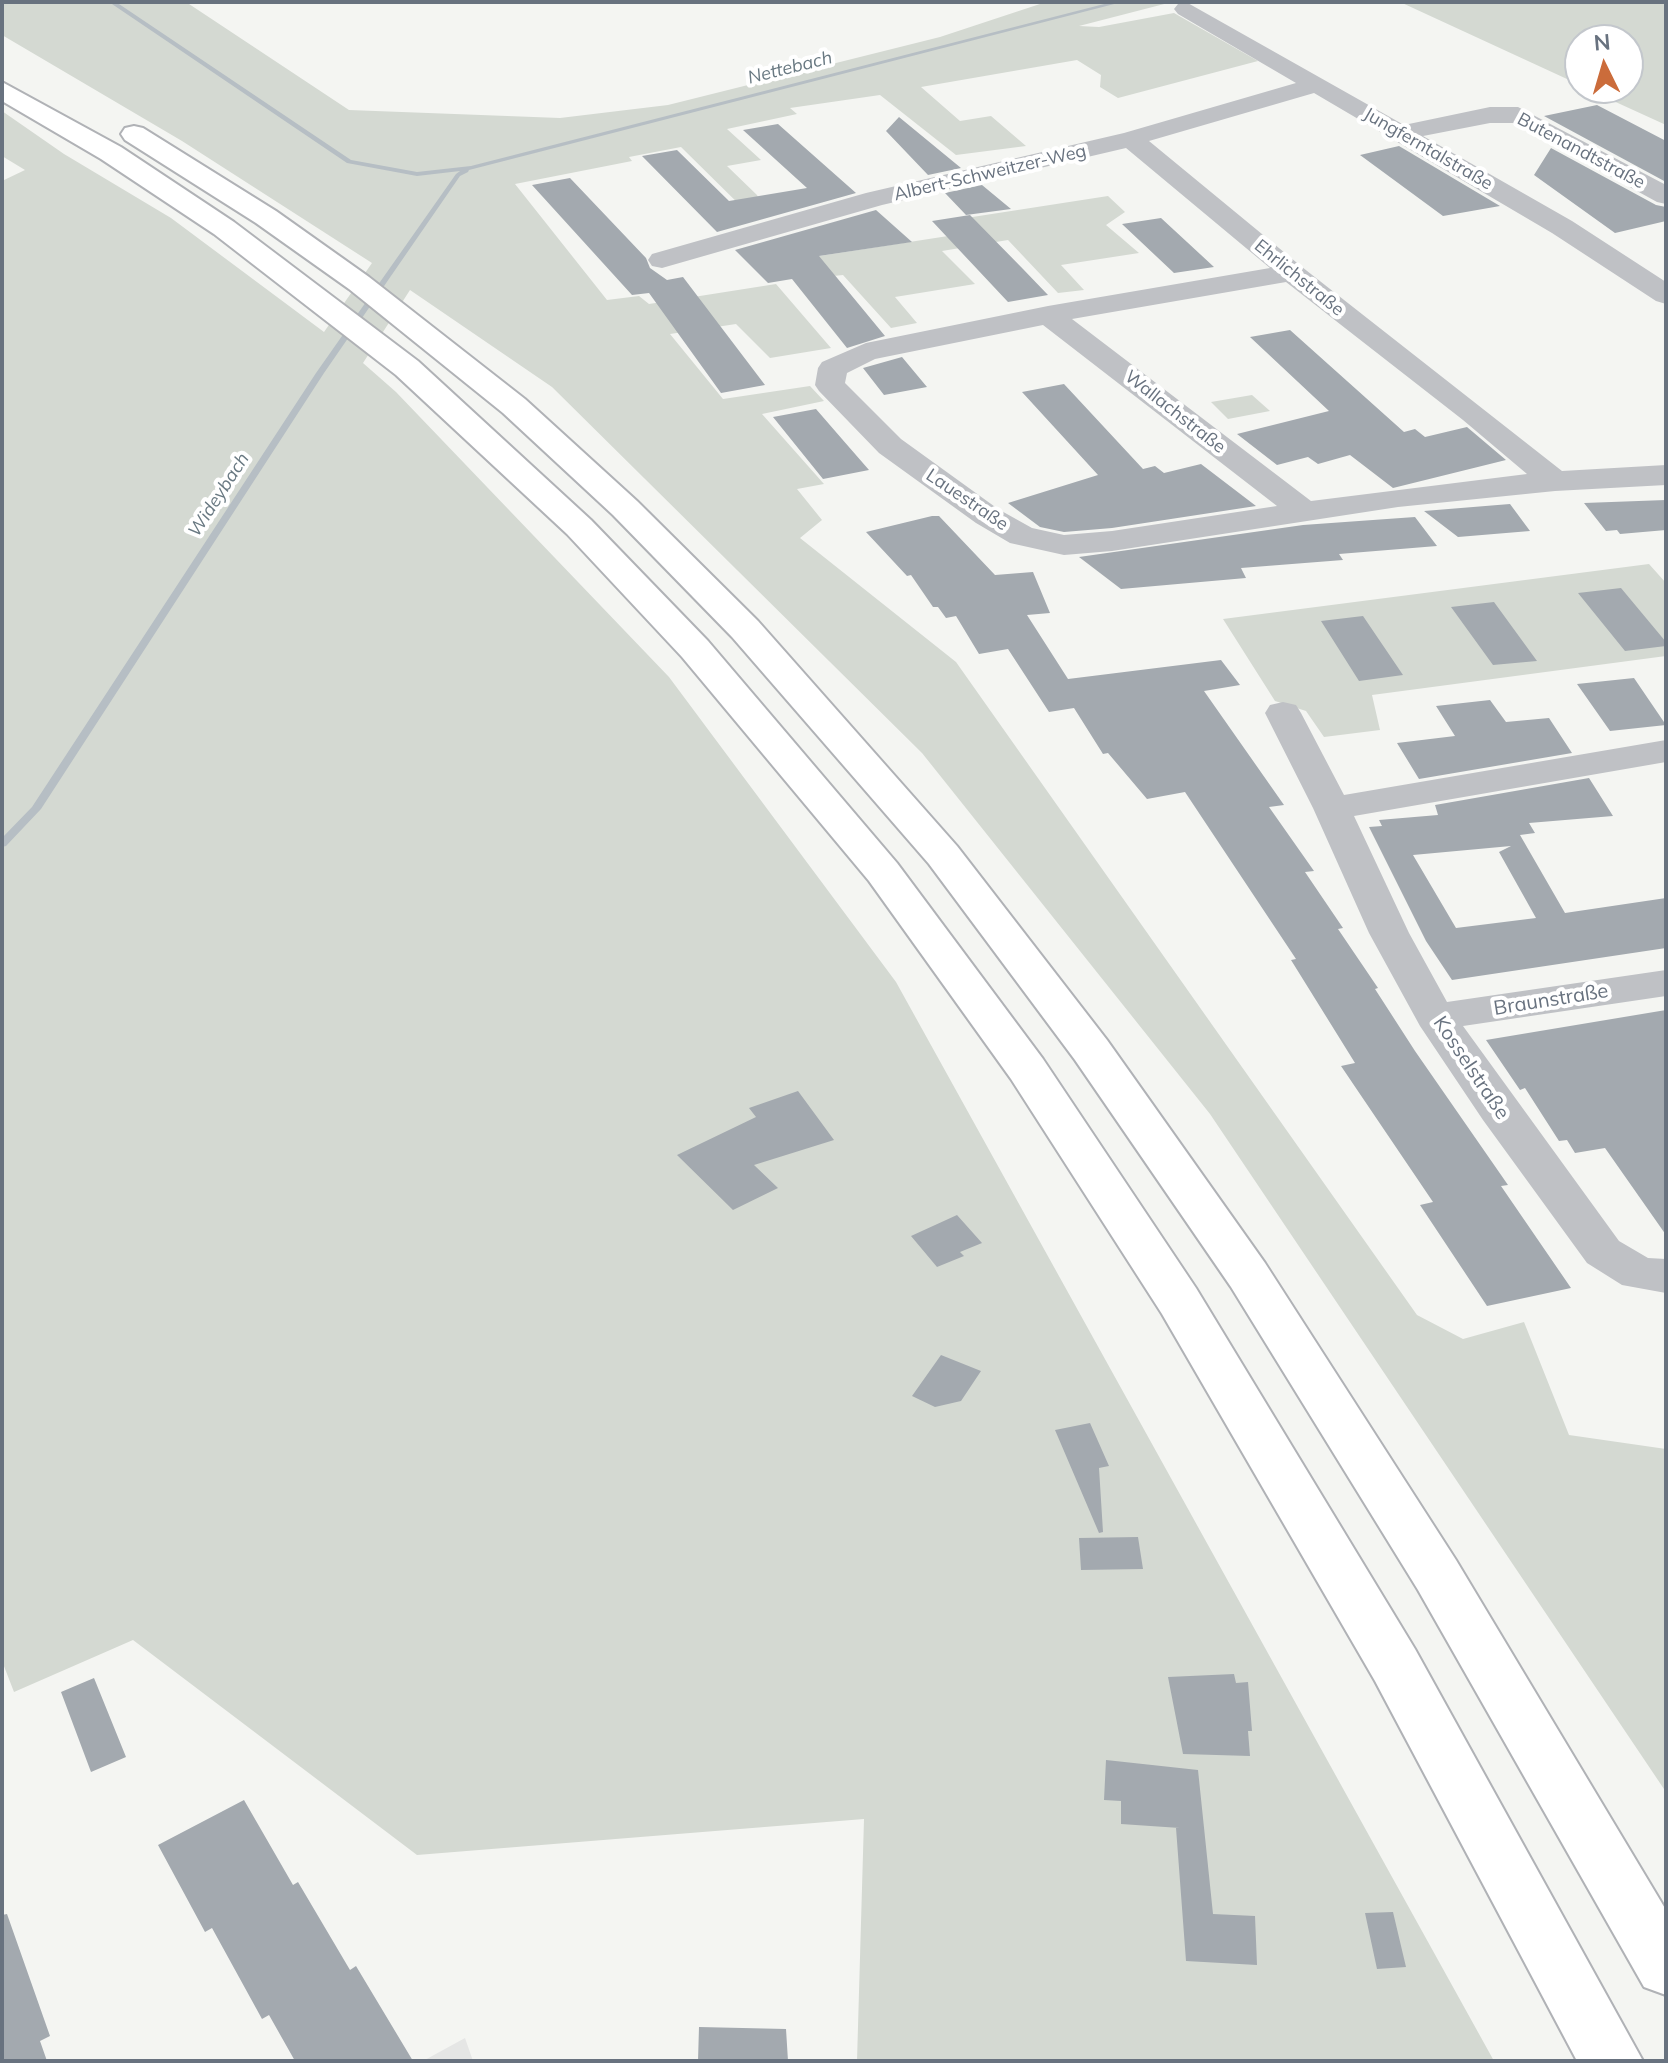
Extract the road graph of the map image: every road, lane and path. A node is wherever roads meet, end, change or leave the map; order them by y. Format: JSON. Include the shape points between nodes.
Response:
{"nodes":[{"id":1,"x":1186,"y":9,"type":"dead end"},
{"id":2,"x":1317,"y":85,"type":"junction"},
{"id":3,"x":2,"y":90,"type":"edge"},
{"id":4,"x":107,"y":118,"type":"dead end"},
{"id":5,"x":1400,"y":133,"type":"junction"},
{"id":6,"x":1131,"y":139,"type":"junction"},
{"id":7,"x":1666,"y":196,"type":"edge"},
{"id":8,"x":662,"y":260,"type":"dead end"},
{"id":9,"x":1292,"y":273,"type":"junction"},
{"id":10,"x":1666,"y":295,"type":"edge"},
{"id":11,"x":1048,"y":315,"type":"junction"},
{"id":12,"x":416,"y":350,"type":"junction"},
{"id":13,"x":1666,"y":475,"type":"edge"},
{"id":14,"x":1555,"y":481,"type":"junction"},
{"id":15,"x":1301,"y":509,"type":"junction"},
{"id":16,"x":1283,"y":713,"type":"dead end"},
{"id":17,"x":1666,"y":751,"type":"edge"},
{"id":18,"x":1332,"y":808,"type":"junction"},
{"id":19,"x":1666,"y":983,"type":"edge"},
{"id":20,"x":1435,"y":1017,"type":"junction"},
{"id":21,"x":1666,"y":1276,"type":"edge"},
{"id":22,"x":1666,"y":1967,"type":"edge"},
{"id":23,"x":1611,"y":2061,"type":"edge"}],
"edges":[{"from":1,"to":2,"type":"street","name":"Jungferntalstraße"},
{"from":2,"to":5,"type":"street","name":"Jungferntalstraße"},
{"from":2,"to":6,"type":"street","name":"Albert-Schweitzer-Weg"},
{"from":3,"to":12,"type":"highway","via":[[145,175],[312,293]]},
{"from":4,"to":12,"type":"highway","via":[[198,172],[326,260]]},
{"from":5,"to":7,"type":"street","name":"Butenandtstraße","via":[[1490,115],[1518,115]]},
{"from":5,"to":10,"type":"street","name":"Jungferntalstraße","via":[[1628,267]]},
{"from":6,"to":8,"type":"street","name":"Albert-Schweitzer-Weg","via":[[881,197]]},
{"from":6,"to":9,"type":"street","name":"Ehrlichstraße"},
{"from":9,"to":11,"type":"street","name":"Lauestraße"},
{"from":9,"to":14,"type":"street","name":"Ehrlichstraße"},
{"from":11,"to":15,"type":"street","name":"Wallachstraße"},
{"from":11,"to":15,"type":"street","name":"Lauestraße","via":[[866,352],[833,368],[830,385],[890,446],[948,489],[1004,527],[1043,542],[1100,543]]},
{"from":12,"to":22,"type":"highway","via":[[514,406],[625,508],[745,629],[887,788],[999,927],[1177,1169],[1332,1406]]},
{"from":12,"to":23,"type":"highway","via":[[756,717],[883,872],[1027,1069],[1179,1301],[1298,1499]]},
{"from":13,"to":14,"type":"street","name":"Lauestraße"},
{"from":14,"to":15,"type":"street","name":"Lauestraße"},
{"from":16,"to":18,"type":"street","name":"Kosselstraße"},
{"from":17,"to":18,"type":"street"},
{"from":18,"to":20,"type":"street","name":"Kosselstraße","via":[[1389,933]]},
{"from":19,"to":20,"type":"street","name":"Braunstraße"},
{"from":20,"to":21,"type":"street","name":"Kosselstraße","via":[[1603,1252],[1638,1273]]}]}
